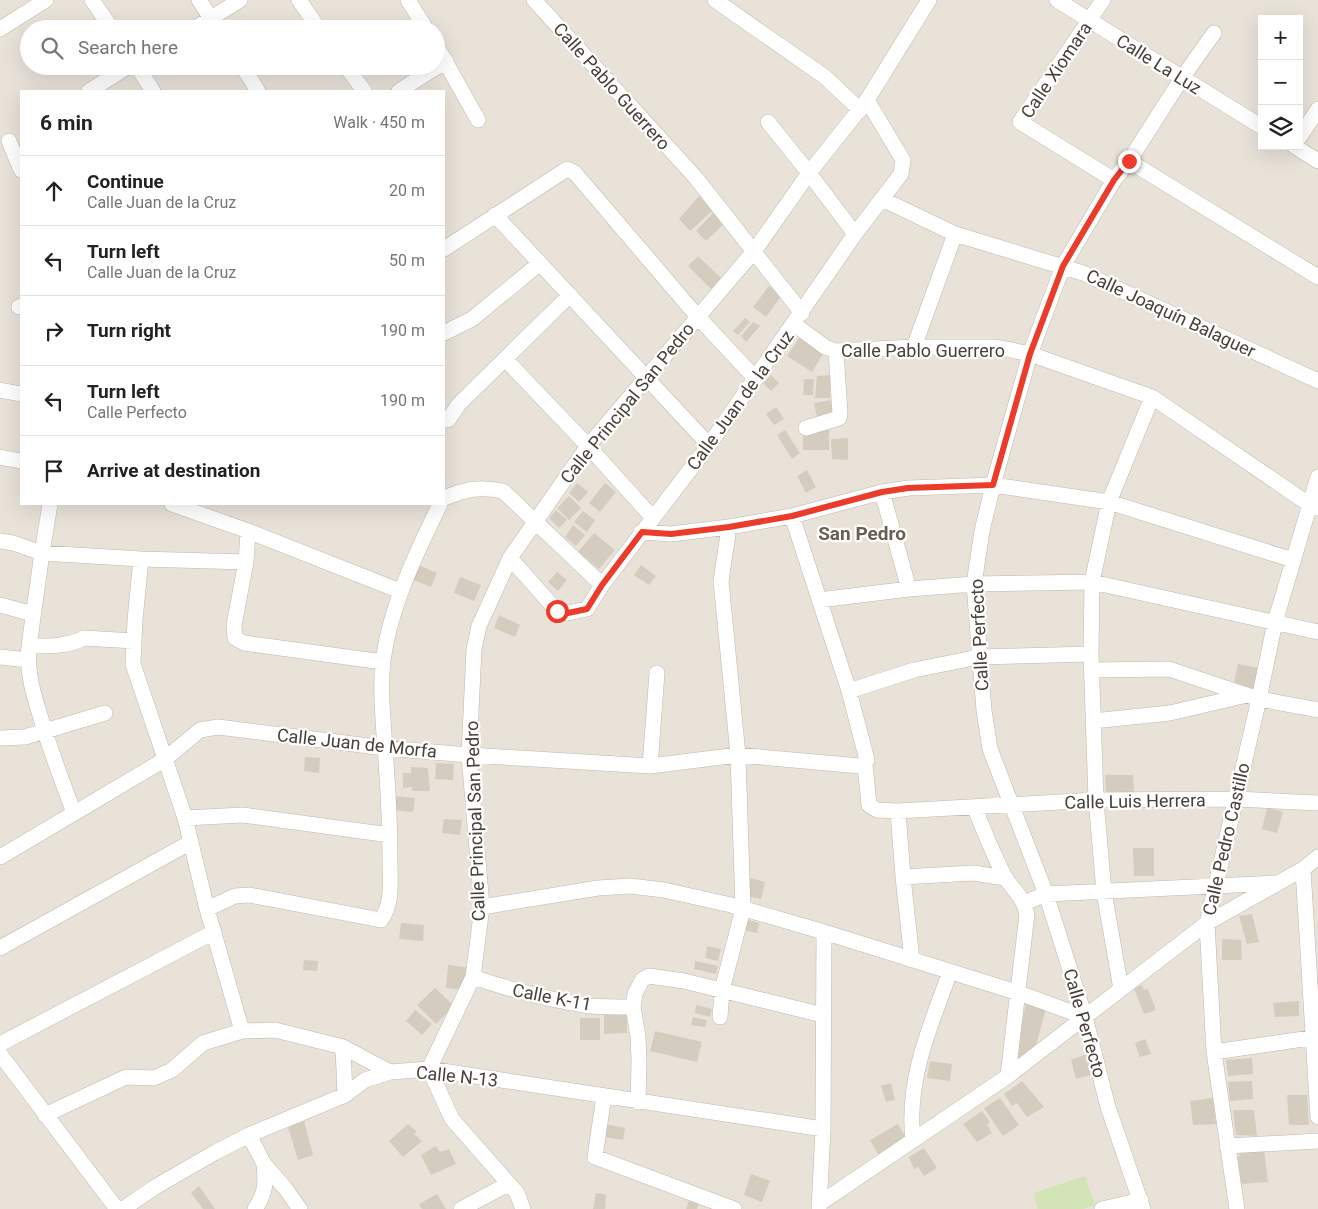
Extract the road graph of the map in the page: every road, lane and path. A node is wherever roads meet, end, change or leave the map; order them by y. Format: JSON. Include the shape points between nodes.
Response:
{"nodes":[{"id":1,"x":46,"y":0,"type":"edge"},
{"id":2,"x":92,"y":0,"type":"edge"},
{"id":3,"x":199,"y":0,"type":"edge"},
{"id":4,"x":240,"y":0,"type":"edge"},
{"id":5,"x":299,"y":0,"type":"edge"},
{"id":6,"x":408,"y":0,"type":"edge"},
{"id":7,"x":534,"y":0,"type":"edge"},
{"id":8,"x":715,"y":0,"type":"edge"},
{"id":9,"x":929,"y":0,"type":"edge"},
{"id":10,"x":1057,"y":0,"type":"edge"},
{"id":11,"x":1103,"y":0,"type":"edge"},
{"id":12,"x":106,"y":20,"type":"edge"},
{"id":13,"x":212,"y":20,"type":"edge"},
{"id":14,"x":218,"y":20,"type":"edge"},
{"id":15,"x":313,"y":20,"type":"edge"},
{"id":16,"x":420,"y":20,"type":"edge"},
{"id":17,"x":1089,"y":20,"type":"junction"},
{"id":18,"x":0,"y":29,"type":"edge"},
{"id":19,"x":1214,"y":33,"type":"dead end"},
{"id":20,"x":446,"y":61,"type":"edge"},
{"id":21,"x":115,"y":75,"type":"edge"},
{"id":22,"x":143,"y":75,"type":"edge"},
{"id":23,"x":248,"y":75,"type":"edge"},
{"id":24,"x":352,"y":75,"type":"edge"},
{"id":25,"x":424,"y":75,"type":"edge"},
{"id":26,"x":1182,"y":78,"type":"junction"},
{"id":27,"x":91,"y":90,"type":"edge"},
{"id":28,"x":152,"y":90,"type":"edge"},
{"id":29,"x":257,"y":90,"type":"edge"},
{"id":30,"x":363,"y":90,"type":"edge"},
{"id":31,"x":401,"y":90,"type":"edge"},
{"id":32,"x":863,"y":105,"type":"junction"},
{"id":33,"x":1318,"y":109,"type":"edge"},
{"id":34,"x":478,"y":120,"type":"dead end"},
{"id":35,"x":768,"y":122,"type":"dead end"},
{"id":36,"x":1258,"y":125,"type":"edge"},
{"id":37,"x":1303,"y":132,"type":"edge"},
{"id":38,"x":10,"y":140,"type":"edge"},
{"id":39,"x":1300,"y":150,"type":"edge"},
{"id":40,"x":1129,"y":161,"type":"junction"},
{"id":41,"x":1318,"y":161,"type":"edge"},
{"id":42,"x":20,"y":167,"type":"edge"},
{"id":43,"x":810,"y":173,"type":"junction"},
{"id":44,"x":1114,"y":180,"type":"junction"},
{"id":45,"x":882,"y":198,"type":"junction"},
{"id":46,"x":495,"y":215,"type":"junction"},
{"id":47,"x":855,"y":234,"type":"junction"},
{"id":48,"x":955,"y":234,"type":"junction"},
{"id":49,"x":445,"y":248,"type":"edge"},
{"id":50,"x":755,"y":250,"type":"junction"},
{"id":51,"x":539,"y":264,"type":"junction"},
{"id":52,"x":1063,"y":266,"type":"junction"},
{"id":53,"x":1318,"y":277,"type":"edge"},
{"id":54,"x":570,"y":295,"type":"junction"},
{"id":55,"x":697,"y":316,"type":"junction"},
{"id":56,"x":798,"y":319,"type":"junction"},
{"id":57,"x":445,"y":332,"type":"edge"},
{"id":58,"x":914,"y":347,"type":"junction"},
{"id":59,"x":836,"y":350,"type":"junction"},
{"id":60,"x":1030,"y":354,"type":"junction"},
{"id":61,"x":505,"y":359,"type":"junction"},
{"id":62,"x":647,"y":377,"type":"junction"},
{"id":63,"x":756,"y":379,"type":"junction"},
{"id":64,"x":1318,"y":381,"type":"edge"},
{"id":65,"x":0,"y":390,"type":"edge"},
{"id":66,"x":20,"y":394,"type":"edge"},
{"id":67,"x":1152,"y":397,"type":"junction"},
{"id":68,"x":448,"y":420,"type":"dead end"},
{"id":69,"x":806,"y":428,"type":"dead end"},
{"id":70,"x":710,"y":445,"type":"junction"},
{"id":71,"x":588,"y":446,"type":"junction"},
{"id":72,"x":0,"y":457,"type":"edge"},
{"id":73,"x":20,"y":462,"type":"edge"},
{"id":74,"x":1318,"y":477,"type":"edge"},
{"id":75,"x":993,"y":485,"type":"junction"},
{"id":76,"x":882,"y":492,"type":"junction"},
{"id":77,"x":445,"y":498,"type":"edge"},
{"id":78,"x":1109,"y":502,"type":"junction"},
{"id":79,"x":50,"y":505,"type":"edge"},
{"id":80,"x":175,"y":505,"type":"edge"},
{"id":81,"x":440,"y":505,"type":"edge"},
{"id":82,"x":1314,"y":507,"type":"edge"},
{"id":83,"x":792,"y":516,"type":"junction"},
{"id":84,"x":653,"y":518,"type":"junction"},
{"id":85,"x":535,"y":521,"type":"junction"},
{"id":86,"x":729,"y":527,"type":"junction"},
{"id":87,"x":248,"y":531,"type":"junction"},
{"id":88,"x":642,"y":532,"type":"junction"},
{"id":89,"x":0,"y":541,"type":"edge"},
{"id":90,"x":42,"y":553,"type":"junction"},
{"id":91,"x":510,"y":558,"type":"junction"},
{"id":92,"x":141,"y":560,"type":"junction"},
{"id":93,"x":1293,"y":560,"type":"junction"},
{"id":94,"x":246,"y":562,"type":"junction"},
{"id":95,"x":1092,"y":582,"type":"junction"},
{"id":96,"x":974,"y":584,"type":"junction"},
{"id":97,"x":602,"y":585,"type":"junction"},
{"id":98,"x":909,"y":589,"type":"junction"},
{"id":99,"x":400,"y":591,"type":"junction"},
{"id":100,"x":819,"y":600,"type":"junction"},
{"id":101,"x":0,"y":605,"type":"edge"},
{"id":102,"x":33,"y":614,"type":"junction"},
{"id":103,"x":1275,"y":622,"type":"junction"},
{"id":104,"x":1318,"y":632,"type":"edge"},
{"id":105,"x":134,"y":641,"type":"junction"},
{"id":106,"x":28,"y":653,"type":"junction"},
{"id":107,"x":1091,"y":654,"type":"junction"},
{"id":108,"x":0,"y":657,"type":"edge"},
{"id":109,"x":979,"y":657,"type":"junction"},
{"id":110,"x":383,"y":662,"type":"junction"},
{"id":111,"x":1093,"y":670,"type":"junction"},
{"id":112,"x":657,"y":673,"type":"dead end"},
{"id":113,"x":849,"y":691,"type":"junction"},
{"id":114,"x":1253,"y":697,"type":"junction"},
{"id":115,"x":1318,"y":710,"type":"edge"},
{"id":116,"x":105,"y":713,"type":"dead end"},
{"id":117,"x":1093,"y":721,"type":"junction"},
{"id":118,"x":45,"y":731,"type":"junction"},
{"id":119,"x":0,"y":738,"type":"edge"},
{"id":120,"x":385,"y":748,"type":"junction"},
{"id":121,"x":469,"y":755,"type":"junction"},
{"id":122,"x":738,"y":755,"type":"junction"},
{"id":123,"x":164,"y":760,"type":"junction"},
{"id":124,"x":866,"y":762,"type":"junction"},
{"id":125,"x":650,"y":766,"type":"junction"},
{"id":126,"x":1236,"y":799,"type":"junction"},
{"id":127,"x":1096,"y":800,"type":"junction"},
{"id":128,"x":1318,"y":801,"type":"edge"},
{"id":129,"x":1013,"y":805,"type":"junction"},
{"id":130,"x":974,"y":807,"type":"junction"},
{"id":131,"x":898,"y":811,"type":"junction"},
{"id":132,"x":74,"y":812,"type":"junction"},
{"id":133,"x":186,"y":818,"type":"junction"},
{"id":134,"x":390,"y":835,"type":"junction"},
{"id":135,"x":192,"y":842,"type":"junction"},
{"id":136,"x":0,"y":857,"type":"edge"},
{"id":137,"x":1318,"y":857,"type":"edge"},
{"id":138,"x":1303,"y":870,"type":"junction"},
{"id":139,"x":903,"y":877,"type":"junction"},
{"id":140,"x":1006,"y":878,"type":"junction"},
{"id":141,"x":1280,"y":882,"type":"junction"},
{"id":142,"x":1215,"y":886,"type":"junction"},
{"id":143,"x":1104,"y":892,"type":"junction"},
{"id":144,"x":1046,"y":894,"type":"junction"},
{"id":145,"x":1024,"y":903,"type":"junction"},
{"id":146,"x":482,"y":907,"type":"junction"},
{"id":147,"x":207,"y":909,"type":"junction"},
{"id":148,"x":743,"y":909,"type":"junction"},
{"id":149,"x":1206,"y":923,"type":"junction"},
{"id":150,"x":214,"y":932,"type":"junction"},
{"id":151,"x":824,"y":932,"type":"junction"},
{"id":152,"x":0,"y":948,"type":"edge"},
{"id":153,"x":912,"y":960,"type":"junction"},
{"id":154,"x":950,"y":972,"type":"junction"},
{"id":155,"x":473,"y":977,"type":"junction"},
{"id":156,"x":1121,"y":989,"type":"junction"},
{"id":157,"x":722,"y":990,"type":"junction"},
{"id":158,"x":1019,"y":993,"type":"junction"},
{"id":159,"x":632,"y":1007,"type":"junction"},
{"id":160,"x":823,"y":1015,"type":"junction"},
{"id":161,"x":720,"y":1017,"type":"dead end"},
{"id":162,"x":1085,"y":1017,"type":"junction"},
{"id":163,"x":242,"y":1031,"type":"junction"},
{"id":164,"x":1315,"y":1038,"type":"edge"},
{"id":165,"x":0,"y":1044,"type":"edge"},
{"id":166,"x":343,"y":1047,"type":"junction"},
{"id":167,"x":1214,"y":1052,"type":"junction"},
{"id":168,"x":0,"y":1054,"type":"edge"},
{"id":169,"x":429,"y":1069,"type":"junction"},
{"id":170,"x":390,"y":1072,"type":"junction"},
{"id":171,"x":1008,"y":1076,"type":"junction"},
{"id":172,"x":345,"y":1095,"type":"junction"},
{"id":173,"x":604,"y":1096,"type":"junction"},
{"id":174,"x":638,"y":1102,"type":"junction"},
{"id":175,"x":45,"y":1115,"type":"junction"},
{"id":176,"x":1318,"y":1117,"type":"edge"},
{"id":177,"x":823,"y":1129,"type":"junction"},
{"id":178,"x":249,"y":1135,"type":"junction"},
{"id":179,"x":913,"y":1140,"type":"junction"},
{"id":180,"x":1318,"y":1141,"type":"edge"},
{"id":181,"x":1227,"y":1146,"type":"junction"},
{"id":182,"x":264,"y":1164,"type":"junction"},
{"id":183,"x":508,"y":1184,"type":"junction"},
{"id":184,"x":1142,"y":1205,"type":"edge"},
{"id":185,"x":819,"y":1206,"type":"edge"},
{"id":186,"x":117,"y":1209,"type":"edge"},
{"id":187,"x":123,"y":1209,"type":"edge"},
{"id":188,"x":254,"y":1209,"type":"edge"},
{"id":189,"x":300,"y":1209,"type":"edge"},
{"id":190,"x":461,"y":1209,"type":"edge"},
{"id":191,"x":523,"y":1209,"type":"edge"},
{"id":192,"x":734,"y":1209,"type":"edge"},
{"id":193,"x":1102,"y":1209,"type":"edge"},
{"id":194,"x":1237,"y":1209,"type":"edge"}],
"edges":[{"from":1,"to":18,"type":"street"},
{"from":2,"to":12,"type":"street"},
{"from":3,"to":13,"type":"street"},
{"from":4,"to":14,"type":"street"},
{"from":5,"to":15,"type":"street"},
{"from":6,"to":16,"type":"street"},
{"from":7,"to":50,"type":"street","name":"Calle Pablo Guerrero","via":[[696,178]]},
{"from":8,"to":32,"type":"street","name":"Calle Juan de la Cruz"},
{"from":9,"to":32,"type":"street","name":"Calle Principal San Pedro"},
{"from":10,"to":17,"type":"street","name":"Calle La Luz"},
{"from":11,"to":17,"type":"street","name":"Calle Xiomara"},
{"from":17,"to":26,"type":"street","name":"Calle La Luz"},
{"from":17,"to":44,"type":"street","name":"Calle Xiomara","via":[[1020,122]]},
{"from":19,"to":26,"type":"street","name":"Calle Perfecto"},
{"from":20,"to":34,"type":"street"},
{"from":21,"to":27,"type":"street"},
{"from":22,"to":28,"type":"street"},
{"from":23,"to":29,"type":"street"},
{"from":24,"to":30,"type":"street"},
{"from":25,"to":31,"type":"street"},
{"from":26,"to":36,"type":"street","name":"Calle La Luz"},
{"from":26,"to":40,"type":"street","name":"Calle Perfecto"},
{"from":32,"to":43,"type":"street","name":"Calle Principal San Pedro"},
{"from":32,"to":45,"type":"street","name":"Calle Juan de la Cruz","via":[[903,160],[901,174]]},
{"from":33,"to":37,"type":"street"},
{"from":35,"to":43,"type":"street"},
{"from":38,"to":42,"type":"street"},
{"from":39,"to":41,"type":"street"},
{"from":40,"to":44,"type":"street","name":"Calle Perfecto"},
{"from":40,"to":53,"type":"street"},
{"from":43,"to":47,"type":"street"},
{"from":43,"to":50,"type":"street","name":"Calle Principal San Pedro"},
{"from":44,"to":52,"type":"street","name":"Calle Perfecto"},
{"from":45,"to":47,"type":"street","name":"Calle Juan de la Cruz"},
{"from":45,"to":48,"type":"street","name":"Calle Joaquín Balaguer"},
{"from":46,"to":49,"type":"street"},
{"from":46,"to":51,"type":"street"},
{"from":46,"to":55,"type":"street","via":[[567,170],[575,173]]},
{"from":47,"to":56,"type":"street","name":"Calle Juan de la Cruz"},
{"from":48,"to":52,"type":"street","name":"Calle Joaquín Balaguer"},
{"from":48,"to":58,"type":"street"},
{"from":50,"to":55,"type":"street","name":"Calle Principal San Pedro"},
{"from":50,"to":56,"type":"street","name":"Calle Pablo Guerrero"},
{"from":51,"to":54,"type":"street"},
{"from":51,"to":57,"type":"street","via":[[472,319]]},
{"from":52,"to":60,"type":"street","name":"Calle Perfecto"},
{"from":52,"to":64,"type":"street","name":"Calle Joaquín Balaguer"},
{"from":54,"to":61,"type":"street"},
{"from":54,"to":62,"type":"street"},
{"from":55,"to":62,"type":"street","name":"Calle Principal San Pedro"},
{"from":55,"to":63,"type":"street"},
{"from":56,"to":59,"type":"street","name":"Calle Pablo Guerrero","via":[[825,347]]},
{"from":56,"to":63,"type":"street","name":"Calle Juan de la Cruz"},
{"from":58,"to":59,"type":"street","name":"Calle Pablo Guerrero"},
{"from":58,"to":60,"type":"street","name":"Calle Pablo Guerrero","via":[[996,347]]},
{"from":59,"to":69,"type":"street","via":[[839,418]]},
{"from":60,"to":67,"type":"street","name":"Calle Pablo Guerrero"},
{"from":60,"to":75,"type":"street","name":"Calle Perfecto"},
{"from":61,"to":68,"type":"street","via":[[459,404]]},
{"from":61,"to":71,"type":"street"},
{"from":62,"to":70,"type":"street"},
{"from":62,"to":71,"type":"street","name":"Calle Principal San Pedro"},
{"from":63,"to":70,"type":"street","name":"Calle Juan de la Cruz"},
{"from":65,"to":66,"type":"street"},
{"from":67,"to":78,"type":"street"},
{"from":67,"to":82,"type":"street","name":"Calle Pablo Guerrero"},
{"from":70,"to":84,"type":"street","name":"Calle Juan de la Cruz"},
{"from":71,"to":84,"type":"street"},
{"from":71,"to":85,"type":"street","name":"Calle Principal San Pedro"},
{"from":72,"to":73,"type":"street"},
{"from":74,"to":82,"type":"street","name":"Calle Pedro Castillo"},
{"from":75,"to":76,"type":"street"},
{"from":75,"to":78,"type":"street"},
{"from":75,"to":96,"type":"street","name":"Calle Perfecto"},
{"from":76,"to":83,"type":"street"},
{"from":76,"to":98,"type":"street"},
{"from":77,"to":85,"type":"street","via":[[484,487],[503,491]]},
{"from":78,"to":93,"type":"street"},
{"from":78,"to":95,"type":"street"},
{"from":79,"to":90,"type":"street"},
{"from":80,"to":87,"type":"street"},
{"from":81,"to":99,"type":"street"},
{"from":82,"to":93,"type":"street","name":"Calle Pedro Castillo"},
{"from":83,"to":86,"type":"street"},
{"from":83,"to":100,"type":"street"},
{"from":84,"to":88,"type":"street","name":"Calle Juan de la Cruz"},
{"from":85,"to":91,"type":"street","name":"Calle Principal San Pedro"},
{"from":85,"to":97,"type":"street"},
{"from":86,"to":88,"type":"street","via":[[671,534]]},
{"from":86,"to":122,"type":"street","via":[[721,581]]},
{"from":87,"to":94,"type":"street"},
{"from":87,"to":99,"type":"street"},
{"from":88,"to":97,"type":"street","name":"Calle Juan de la Cruz"},
{"from":89,"to":90,"type":"street"},
{"from":90,"to":92,"type":"street"},
{"from":90,"to":102,"type":"street"},
{"from":91,"to":97,"type":"street","name":"Calle Juan de la Cruz","via":[[557,611],[568,613],[587,609]]},
{"from":91,"to":121,"type":"street","name":"Calle Principal San Pedro","via":[[479,626],[474,649]]},
{"from":92,"to":94,"type":"street"},
{"from":92,"to":105,"type":"street"},
{"from":93,"to":103,"type":"street","name":"Calle Pedro Castillo"},
{"from":94,"to":110,"type":"street","via":[[234,625],[236,638],[244,643]]},
{"from":95,"to":96,"type":"street"},
{"from":95,"to":103,"type":"street"},
{"from":95,"to":107,"type":"street"},
{"from":96,"to":98,"type":"street"},
{"from":96,"to":109,"type":"street","name":"Calle Perfecto"},
{"from":98,"to":100,"type":"street"},
{"from":99,"to":110,"type":"street"},
{"from":100,"to":113,"type":"street"},
{"from":101,"to":102,"type":"street"},
{"from":102,"to":106,"type":"street"},
{"from":103,"to":104,"type":"street"},
{"from":103,"to":114,"type":"street","name":"Calle Pedro Castillo"},
{"from":105,"to":106,"type":"street","via":[[84,638]]},
{"from":105,"to":123,"type":"street","via":[[133,664]]},
{"from":106,"to":108,"type":"street"},
{"from":106,"to":118,"type":"street","via":[[30,685]]},
{"from":107,"to":109,"type":"street"},
{"from":107,"to":111,"type":"street"},
{"from":109,"to":113,"type":"street","via":[[914,670]]},
{"from":109,"to":129,"type":"street","name":"Calle Perfecto","via":[[990,748]]},
{"from":110,"to":120,"type":"street"},
{"from":111,"to":114,"type":"street","via":[[1169,669]]},
{"from":111,"to":117,"type":"street"},
{"from":112,"to":125,"type":"street"},
{"from":113,"to":124,"type":"street"},
{"from":114,"to":115,"type":"street"},
{"from":114,"to":117,"type":"street","via":[[1170,713]]},
{"from":114,"to":126,"type":"street","name":"Calle Pedro Castillo"},
{"from":116,"to":118,"type":"street"},
{"from":117,"to":127,"type":"street"},
{"from":118,"to":119,"type":"street","via":[[25,737]]},
{"from":118,"to":132,"type":"street"},
{"from":120,"to":121,"type":"street","name":"Calle Juan de Morfa"},
{"from":120,"to":123,"type":"street","name":"Calle Juan de Morfa","via":[[218,727],[200,730]]},
{"from":120,"to":134,"type":"street"},
{"from":121,"to":125,"type":"street","name":"Calle Juan de Morfa"},
{"from":121,"to":146,"type":"street","name":"Calle Principal San Pedro"},
{"from":122,"to":124,"type":"street","name":"Calle Juan de Morfa","via":[[860,766]]},
{"from":122,"to":125,"type":"street","name":"Calle Juan de Morfa"},
{"from":122,"to":148,"type":"street"},
{"from":123,"to":132,"type":"street","name":"Calle Juan de Morfa"},
{"from":123,"to":133,"type":"street"},
{"from":124,"to":131,"type":"street","name":"Calle Luis Herrera","via":[[869,805],[877,810]]},
{"from":126,"to":127,"type":"street","name":"Calle Luis Herrera"},
{"from":126,"to":128,"type":"street","name":"Calle Luis Herrera"},
{"from":126,"to":142,"type":"street","name":"Calle Pedro Castillo"},
{"from":127,"to":129,"type":"street","name":"Calle Luis Herrera"},
{"from":127,"to":143,"type":"street"},
{"from":129,"to":130,"type":"street","name":"Calle Luis Herrera"},
{"from":129,"to":144,"type":"street","name":"Calle Perfecto"},
{"from":130,"to":131,"type":"street","name":"Calle Luis Herrera"},
{"from":130,"to":140,"type":"street"},
{"from":131,"to":139,"type":"street"},
{"from":132,"to":136,"type":"street","name":"Calle Juan de Morfa"},
{"from":133,"to":134,"type":"street","via":[[243,815]]},
{"from":133,"to":135,"type":"street"},
{"from":134,"to":147,"type":"street","via":[[390,900],[381,920],[249,895],[235,896]]},
{"from":135,"to":147,"type":"street"},
{"from":135,"to":152,"type":"street"},
{"from":137,"to":138,"type":"street"},
{"from":138,"to":141,"type":"street"},
{"from":138,"to":164,"type":"street"},
{"from":139,"to":140,"type":"street","via":[[973,872]]},
{"from":139,"to":153,"type":"street"},
{"from":140,"to":145,"type":"street"},
{"from":141,"to":142,"type":"street"},
{"from":141,"to":149,"type":"street"},
{"from":142,"to":143,"type":"street"},
{"from":142,"to":149,"type":"street","name":"Calle Pedro Castillo"},
{"from":143,"to":144,"type":"street"},
{"from":143,"to":156,"type":"street"},
{"from":144,"to":145,"type":"street"},
{"from":144,"to":162,"type":"street","name":"Calle Perfecto"},
{"from":145,"to":158,"type":"street","via":[[1026,914]]},
{"from":146,"to":148,"type":"street","via":[[598,888],[630,886],[664,890]]},
{"from":146,"to":155,"type":"street","name":"Calle Principal San Pedro"},
{"from":147,"to":150,"type":"street"},
{"from":148,"to":151,"type":"street"},
{"from":148,"to":157,"type":"street"},
{"from":149,"to":156,"type":"street"},
{"from":149,"to":167,"type":"street","name":"Calle Pedro Castillo"},
{"from":150,"to":163,"type":"street"},
{"from":150,"to":165,"type":"street"},
{"from":151,"to":153,"type":"street"},
{"from":151,"to":160,"type":"street"},
{"from":153,"to":154,"type":"street"},
{"from":154,"to":158,"type":"street"},
{"from":154,"to":179,"type":"street","via":[[916,1072],[912,1098]]},
{"from":155,"to":159,"type":"street","name":"Calle K-11","via":[[551,999],[592,1006]]},
{"from":155,"to":169,"type":"street","name":"Calle Principal San Pedro"},
{"from":156,"to":162,"type":"street"},
{"from":157,"to":159,"type":"street","via":[[649,976],[642,980]]},
{"from":157,"to":160,"type":"street"},
{"from":157,"to":161,"type":"street"},
{"from":158,"to":162,"type":"street"},
{"from":158,"to":171,"type":"street"},
{"from":159,"to":174,"type":"street","via":[[638,1036]]},
{"from":160,"to":177,"type":"street"},
{"from":162,"to":171,"type":"street"},
{"from":162,"to":184,"type":"street","name":"Calle Perfecto","via":[[1108,1107]]},
{"from":163,"to":166,"type":"street","via":[[275,1030]]},
{"from":163,"to":175,"type":"street","via":[[203,1043],[172,1070],[154,1078],[126,1077]]},
{"from":164,"to":167,"type":"street"},
{"from":164,"to":176,"type":"street"},
{"from":166,"to":170,"type":"street"},
{"from":166,"to":172,"type":"street"},
{"from":167,"to":181,"type":"street","name":"Calle Pedro Castillo"},
{"from":168,"to":175,"type":"street"},
{"from":169,"to":170,"type":"street","name":"Calle N-13"},
{"from":169,"to":173,"type":"street","name":"Calle N-13"},
{"from":169,"to":183,"type":"street","via":[[452,1120]]},
{"from":170,"to":172,"type":"street","name":"Calle N-13","via":[[365,1080]]},
{"from":171,"to":179,"type":"street"},
{"from":172,"to":178,"type":"street","name":"Calle N-13"},
{"from":173,"to":174,"type":"street","name":"Calle N-13"},
{"from":173,"to":192,"type":"street","via":[[595,1157]]},
{"from":174,"to":177,"type":"street","name":"Calle N-13"},
{"from":175,"to":186,"type":"street"},
{"from":177,"to":185,"type":"street"},
{"from":178,"to":182,"type":"street"},
{"from":178,"to":187,"type":"street","name":"Calle N-13","via":[[172,1177]]},
{"from":179,"to":185,"type":"street"},
{"from":180,"to":181,"type":"street"},
{"from":181,"to":194,"type":"street","name":"Calle Pedro Castillo"},
{"from":182,"to":188,"type":"street","via":[[266,1184]]},
{"from":182,"to":189,"type":"street"},
{"from":183,"to":190,"type":"street"},
{"from":183,"to":191,"type":"street","via":[[517,1194]]},
{"from":184,"to":193,"type":"street"}]}
